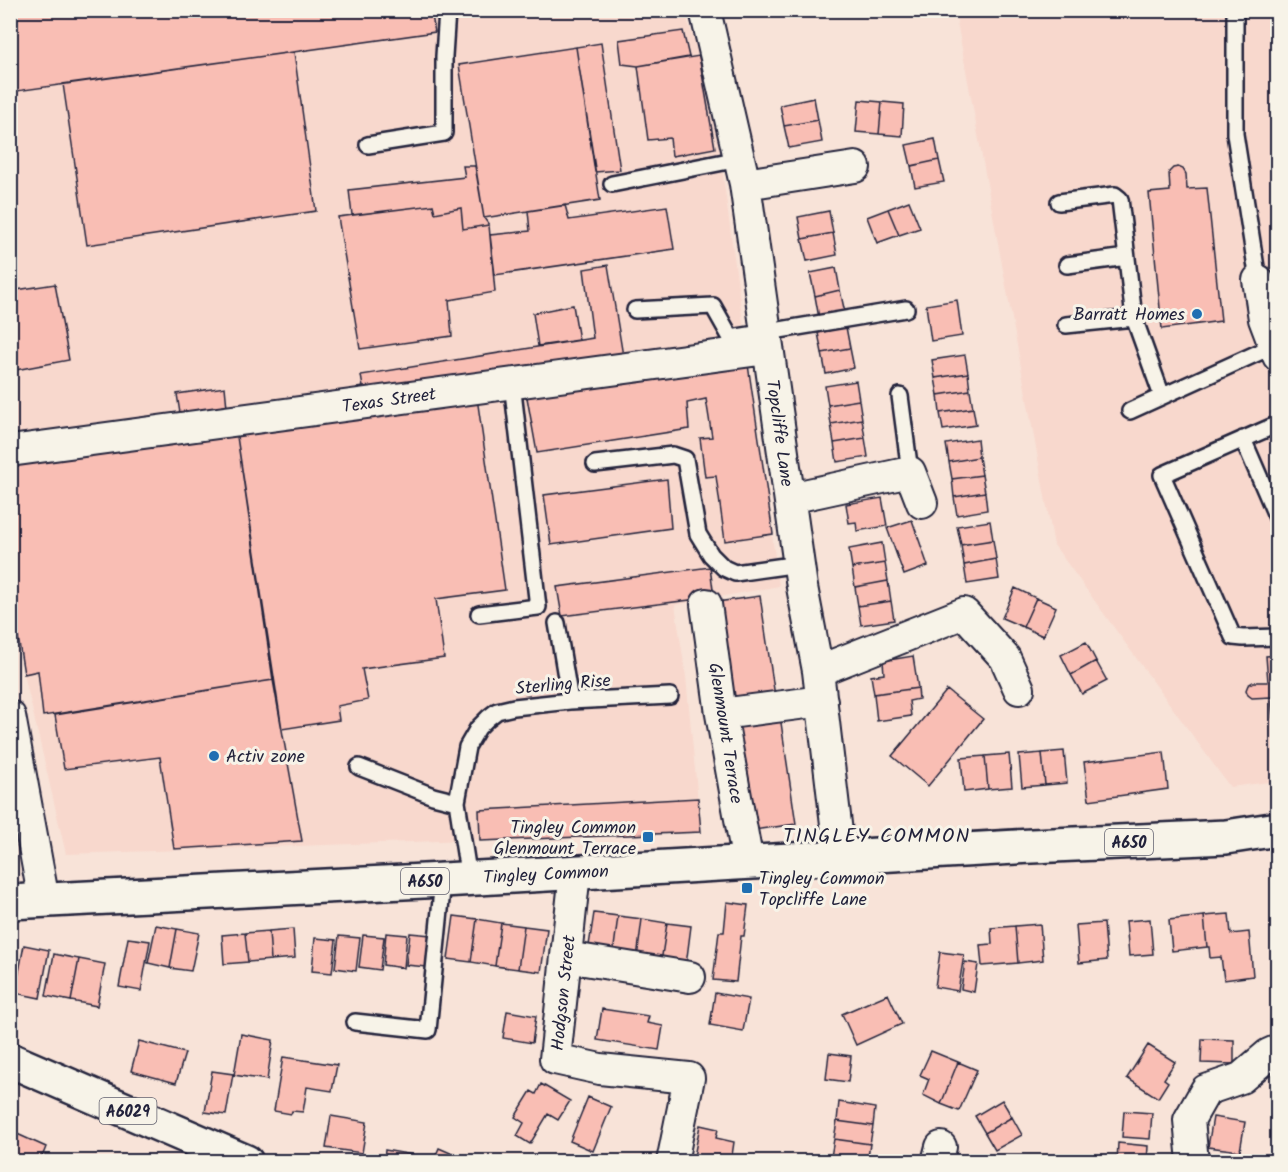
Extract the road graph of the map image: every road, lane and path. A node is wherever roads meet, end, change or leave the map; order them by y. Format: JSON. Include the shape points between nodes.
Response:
{"nodes":[{"id":1,"x":450,"y":10,"type":"edge"},
{"id":2,"x":705,"y":10,"type":"edge"},
{"id":3,"x":1235,"y":10,"type":"edge"},
{"id":4,"x":368,"y":145,"type":"dead end"},
{"id":5,"x":855,"y":168,"type":"dead end"},
{"id":6,"x":742,"y":172,"type":"junction"},
{"id":7,"x":612,"y":184,"type":"dead end"},
{"id":8,"x":1059,"y":202,"type":"dead end"},
{"id":9,"x":1127,"y":257,"type":"junction"},
{"id":10,"x":1067,"y":265,"type":"dead end"},
{"id":11,"x":1258,"y":280,"type":"joint"},
{"id":12,"x":906,"y":309,"type":"dead end"},
{"id":13,"x":635,"y":310,"type":"dead end"},
{"id":14,"x":1134,"y":318,"type":"junction"},
{"id":15,"x":1066,"y":325,"type":"dead end"},
{"id":16,"x":766,"y":341,"type":"junction"},
{"id":17,"x":1275,"y":351,"type":"edge"},
{"id":18,"x":512,"y":383,"type":"junction"},
{"id":19,"x":900,"y":396,"type":"dead end"},
{"id":20,"x":1162,"y":396,"type":"junction"},
{"id":21,"x":1130,"y":411,"type":"dead end"},
{"id":22,"x":1278,"y":424,"type":"edge"},
{"id":23,"x":1242,"y":440,"type":"junction"},
{"id":24,"x":10,"y":451,"type":"edge"},
{"id":25,"x":595,"y":464,"type":"dead end"},
{"id":26,"x":910,"y":472,"type":"junction"},
{"id":27,"x":790,"y":498,"type":"junction"},
{"id":28,"x":922,"y":503,"type":"dead end"},
{"id":29,"x":1278,"y":520,"type":"edge"},
{"id":30,"x":799,"y":564,"type":"junction"},
{"id":31,"x":706,"y":604,"type":"dead end"},
{"id":32,"x":479,"y":614,"type":"dead end"},
{"id":33,"x":556,"y":623,"type":"dead end"},
{"id":34,"x":1278,"y":637,"type":"edge"},
{"id":35,"x":818,"y":671,"type":"junction"},
{"id":36,"x":1019,"y":689,"type":"dead end"},
{"id":37,"x":670,"y":696,"type":"dead end"},
{"id":38,"x":570,"y":701,"type":"junction"},
{"id":39,"x":822,"y":701,"type":"junction"},
{"id":40,"x":721,"y":714,"type":"junction"},
{"id":41,"x":10,"y":716,"type":"edge"},
{"id":42,"x":359,"y":767,"type":"dead end"},
{"id":43,"x":458,"y":802,"type":"junction"},
{"id":44,"x":1278,"y":828,"type":"edge"},
{"id":45,"x":1226,"y":837,"type":"junction"},
{"id":46,"x":1278,"y":847,"type":"edge"},
{"id":47,"x":840,"y":858,"type":"junction"},
{"id":48,"x":748,"y":863,"type":"junction"},
{"id":49,"x":575,"y":872,"type":"junction"},
{"id":50,"x":456,"y":880,"type":"junction"},
{"id":51,"x":44,"y":901,"type":"junction"},
{"id":52,"x":10,"y":902,"type":"edge"},
{"id":53,"x":566,"y":957,"type":"junction"},
{"id":54,"x":690,"y":977,"type":"dead end"},
{"id":55,"x":356,"y":1022,"type":"dead end"},
{"id":56,"x":1278,"y":1050,"type":"edge"},
{"id":57,"x":10,"y":1060,"type":"edge"},
{"id":58,"x":246,"y":1161,"type":"edge"},
{"id":59,"x":672,"y":1161,"type":"edge"},
{"id":60,"x":1194,"y":1161,"type":"edge"}],
"edges":[{"from":1,"to":4,"type":"lane","via":[[444,56],[444,133]]},
{"from":2,"to":6,"type":"street","name":"Topcliffe Lane"},
{"from":3,"to":11,"type":"lane","via":[[1235,134]]},
{"from":5,"to":6,"type":"street"},
{"from":6,"to":7,"type":"lane"},
{"from":6,"to":16,"type":"street","name":"Topcliffe Lane"},
{"from":8,"to":9,"type":"lane","via":[[1119,196]]},
{"from":9,"to":10,"type":"lane"},
{"from":9,"to":14,"type":"lane"},
{"from":11,"to":17,"type":"street","via":[[1264,319]]},
{"from":12,"to":16,"type":"lane"},
{"from":13,"to":16,"type":"lane","via":[[713,306],[731,338]]},
{"from":14,"to":15,"type":"lane"},
{"from":14,"to":20,"type":"lane"},
{"from":16,"to":18,"type":"street","name":"Texas Street"},
{"from":16,"to":27,"type":"street","name":"Topcliffe Lane"},
{"from":17,"to":20,"type":"lane"},
{"from":18,"to":24,"type":"street","name":"Texas Street"},
{"from":18,"to":32,"type":"lane","via":[[538,607]]},
{"from":19,"to":26,"type":"lane"},
{"from":20,"to":21,"type":"lane"},
{"from":22,"to":23,"type":"lane"},
{"from":23,"to":29,"type":"lane"},
{"from":23,"to":34,"type":"lane","via":[[1162,475],[1233,637]]},
{"from":25,"to":30,"type":"lane","via":[[673,455],[685,459],[698,534],[724,567],[735,573]]},
{"from":26,"to":27,"type":"street"},
{"from":26,"to":28,"type":"street"},
{"from":27,"to":30,"type":"street","name":"Topcliffe Lane"},
{"from":30,"to":35,"type":"street","name":"Topcliffe Lane"},
{"from":31,"to":40,"type":"street","name":"Glenmount Terrace"},
{"from":33,"to":38,"type":"lane"},
{"from":35,"to":36,"type":"street","via":[[964,613],[1005,658]]},
{"from":35,"to":39,"type":"street","name":"Topcliffe Lane"},
{"from":37,"to":38,"type":"lane","name":"Sterling Rise"},
{"from":38,"to":43,"type":"lane","name":"Sterling Rise","via":[[514,707],[488,718],[467,747]]},
{"from":39,"to":40,"type":"street"},
{"from":39,"to":47,"type":"street","name":"Topcliffe Lane"},
{"from":40,"to":48,"type":"street","name":"Glenmount Terrace"},
{"from":41,"to":51,"type":"street"},
{"from":42,"to":43,"type":"lane"},
{"from":43,"to":50,"type":"lane","name":"Sterling Rise"},
{"from":44,"to":45,"type":"main road","name":"Tingley Common","number":"A650"},
{"from":45,"to":46,"type":"main road","name":"Tingley Common","number":"A650"},
{"from":45,"to":47,"type":"main road","name":"Tingley Common","number":"A650"},
{"from":47,"to":48,"type":"main road","name":"Tingley Common","number":"A650"},
{"from":48,"to":49,"type":"main road","name":"Tingley Common","number":"A650"},
{"from":49,"to":50,"type":"main road","name":"Tingley Common","number":"A650"},
{"from":49,"to":53,"type":"street","name":"Hodgson Street"},
{"from":50,"to":51,"type":"main road","name":"Tingley Common","number":"A650"},
{"from":50,"to":55,"type":"lane","name":"Sterling Rise","via":[[428,1030]]},
{"from":51,"to":52,"type":"main road","name":"Tingley Common","number":"A650"},
{"from":53,"to":54,"type":"street"},
{"from":53,"to":59,"type":"street","name":"Hodgson Street","via":[[555,1059],[600,1069],[689,1078]]},
{"from":56,"to":60,"type":"street","via":[[1241,1078],[1206,1090],[1189,1120]]},
{"from":57,"to":58,"type":"main road","number":"A6029"}]}
